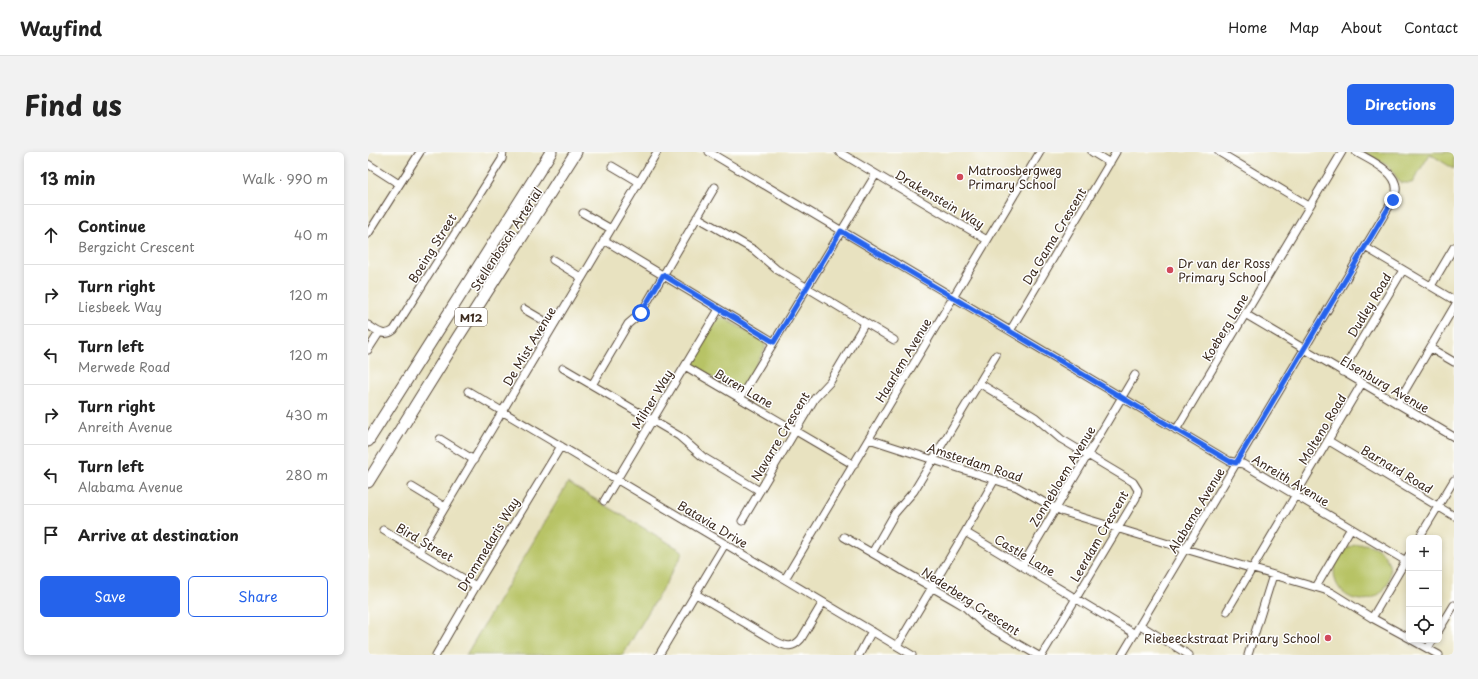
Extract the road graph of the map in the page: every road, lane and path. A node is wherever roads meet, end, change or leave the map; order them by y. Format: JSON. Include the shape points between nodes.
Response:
{"nodes":[{"id":1,"x":420,"y":152,"type":"edge"},
{"id":2,"x":503,"y":152,"type":"edge"},
{"id":3,"x":551,"y":152,"type":"edge"},
{"id":4,"x":576,"y":152,"type":"edge"},
{"id":5,"x":657,"y":152,"type":"edge"},
{"id":6,"x":709,"y":152,"type":"edge"},
{"id":7,"x":839,"y":152,"type":"edge"},
{"id":8,"x":1040,"y":152,"type":"edge"},
{"id":9,"x":1092,"y":152,"type":"edge"},
{"id":10,"x":1116,"y":152,"type":"edge"},
{"id":11,"x":1219,"y":152,"type":"edge"},
{"id":12,"x":1342,"y":152,"type":"edge"},
{"id":13,"x":1356,"y":152,"type":"edge"},
{"id":14,"x":1110,"y":163,"type":"junction"},
{"id":15,"x":368,"y":164,"type":"edge"},
{"id":16,"x":612,"y":166,"type":"dead end"},
{"id":17,"x":876,"y":174,"type":"junction"},
{"id":18,"x":639,"y":182,"type":"junction"},
{"id":19,"x":399,"y":184,"type":"junction"},
{"id":20,"x":715,"y":187,"type":"dead end"},
{"id":21,"x":1309,"y":206,"type":"junction"},
{"id":22,"x":583,"y":213,"type":"dead end"},
{"id":23,"x":697,"y":217,"type":"junction"},
{"id":24,"x":611,"y":229,"type":"junction"},
{"id":25,"x":841,"y":231,"type":"junction"},
{"id":26,"x":368,"y":234,"type":"edge"},
{"id":27,"x":604,"y":240,"type":"junction"},
{"id":28,"x":987,"y":240,"type":"junction"},
{"id":29,"x":1365,"y":247,"type":"junction"},
{"id":30,"x":1454,"y":247,"type":"edge"},
{"id":31,"x":553,"y":260,"type":"dead end"},
{"id":32,"x":1403,"y":270,"type":"junction"},
{"id":33,"x":663,"y":275,"type":"junction"},
{"id":34,"x":582,"y":278,"type":"junction"},
{"id":35,"x":1431,"y":286,"type":"junction"},
{"id":36,"x":807,"y":288,"type":"junction"},
{"id":37,"x":953,"y":297,"type":"junction"},
{"id":38,"x":1454,"y":300,"type":"edge"},
{"id":39,"x":1454,"y":307,"type":"edge"},
{"id":40,"x":524,"y":309,"type":"dead end"},
{"id":41,"x":719,"y":309,"type":"junction"},
{"id":42,"x":1246,"y":314,"type":"junction"},
{"id":43,"x":865,"y":322,"type":"junction"},
{"id":44,"x":368,"y":325,"type":"edge"},
{"id":45,"x":553,"y":326,"type":"junction"},
{"id":46,"x":1010,"y":331,"type":"junction"},
{"id":47,"x":379,"y":332,"type":"junction"},
{"id":48,"x":894,"y":340,"type":"dead end"},
{"id":49,"x":774,"y":342,"type":"junction"},
{"id":50,"x":1430,"y":348,"type":"junction"},
{"id":51,"x":1304,"y":349,"type":"junction"},
{"id":52,"x":368,"y":350,"type":"edge"},
{"id":53,"x":996,"y":355,"type":"dead end"},
{"id":54,"x":1454,"y":362,"type":"edge"},
{"id":55,"x":685,"y":366,"type":"junction"},
{"id":56,"x":563,"y":368,"type":"dead end"},
{"id":57,"x":1342,"y":372,"type":"junction"},
{"id":58,"x":1134,"y":375,"type":"dead end"},
{"id":59,"x":979,"y":383,"type":"junction"},
{"id":60,"x":1362,"y":383,"type":"junction"},
{"id":61,"x":592,"y":385,"type":"junction"},
{"id":62,"x":468,"y":391,"type":"dead end"},
{"id":63,"x":1122,"y":397,"type":"junction"},
{"id":64,"x":740,"y":398,"type":"junction"},
{"id":65,"x":1397,"y":404,"type":"junction"},
{"id":66,"x":503,"y":411,"type":"junction"},
{"id":67,"x":652,"y":421,"type":"junction"},
{"id":68,"x":1176,"y":430,"type":"junction"},
{"id":69,"x":796,"y":431,"type":"junction"},
{"id":70,"x":1454,"y":437,"type":"edge"},
{"id":71,"x":440,"y":439,"type":"dead end"},
{"id":72,"x":869,"y":439,"type":"junction"},
{"id":73,"x":368,"y":441,"type":"edge"},
{"id":74,"x":1328,"y":441,"type":"junction"},
{"id":75,"x":561,"y":446,"type":"junction"},
{"id":76,"x":1088,"y":454,"type":"junction"},
{"id":77,"x":474,"y":460,"type":"junction"},
{"id":78,"x":933,"y":460,"type":"junction"},
{"id":79,"x":1236,"y":463,"type":"junction"},
{"id":80,"x":854,"y":465,"type":"junction"},
{"id":81,"x":616,"y":479,"type":"junction"},
{"id":82,"x":995,"y":479,"type":"junction"},
{"id":83,"x":1454,"y":480,"type":"edge"},
{"id":84,"x":368,"y":482,"type":"edge"},
{"id":85,"x":412,"y":488,"type":"dead end"},
{"id":86,"x":760,"y":491,"type":"junction"},
{"id":87,"x":1296,"y":496,"type":"junction"},
{"id":88,"x":604,"y":501,"type":"dead end"},
{"id":89,"x":1438,"y":506,"type":"junction"},
{"id":90,"x":445,"y":507,"type":"junction"},
{"id":91,"x":1055,"y":508,"type":"junction"},
{"id":92,"x":1454,"y":516,"type":"edge"},
{"id":93,"x":742,"y":521,"type":"dead end"},
{"id":94,"x":1118,"y":528,"type":"junction"},
{"id":95,"x":1351,"y":528,"type":"junction"},
{"id":96,"x":383,"y":530,"type":"dead end"},
{"id":97,"x":965,"y":532,"type":"junction"},
{"id":98,"x":1421,"y":535,"type":"edge"},
{"id":99,"x":844,"y":537,"type":"dead end"},
{"id":100,"x":725,"y":544,"type":"junction"},
{"id":101,"x":1185,"y":549,"type":"junction"},
{"id":102,"x":419,"y":551,"type":"junction"},
{"id":103,"x":872,"y":554,"type":"junction"},
{"id":104,"x":1406,"y":557,"type":"edge"},
{"id":105,"x":1406,"y":560,"type":"edge"},
{"id":106,"x":1022,"y":566,"type":"junction"},
{"id":107,"x":1253,"y":569,"type":"junction"},
{"id":108,"x":1273,"y":575,"type":"junction"},
{"id":109,"x":785,"y":579,"type":"junction"},
{"id":110,"x":476,"y":586,"type":"junction"},
{"id":111,"x":932,"y":587,"type":"junction"},
{"id":112,"x":1316,"y":587,"type":"junction"},
{"id":113,"x":696,"y":594,"type":"junction"},
{"id":114,"x":1076,"y":599,"type":"junction"},
{"id":115,"x":823,"y":602,"type":"junction"},
{"id":116,"x":1454,"y":605,"type":"edge"},
{"id":117,"x":1227,"y":611,"type":"dead end"},
{"id":118,"x":1372,"y":618,"type":"junction"},
{"id":119,"x":1140,"y":625,"type":"junction"},
{"id":120,"x":1442,"y":625,"type":"edge"},
{"id":121,"x":872,"y":632,"type":"junction"},
{"id":122,"x":1135,"y":634,"type":"junction"},
{"id":123,"x":1406,"y":636,"type":"edge"},
{"id":124,"x":1418,"y":643,"type":"edge"},
{"id":125,"x":1431,"y":643,"type":"edge"},
{"id":126,"x":897,"y":646,"type":"junction"},
{"id":127,"x":1428,"y":648,"type":"junction"},
{"id":128,"x":436,"y":655,"type":"edge"},
{"id":129,"x":659,"y":655,"type":"edge"},
{"id":130,"x":859,"y":655,"type":"edge"},
{"id":131,"x":912,"y":655,"type":"edge"},
{"id":132,"x":1037,"y":655,"type":"edge"},
{"id":133,"x":1042,"y":655,"type":"edge"},
{"id":134,"x":1122,"y":655,"type":"edge"},
{"id":135,"x":1189,"y":655,"type":"edge"},
{"id":136,"x":1248,"y":655,"type":"edge"},
{"id":137,"x":1439,"y":655,"type":"edge"}],
"edges":[{"from":1,"to":19,"type":"street"},
{"from":2,"to":47,"type":"street","name":"Boeing Street","via":[[502,159],[394,330],[387,334]]},
{"from":3,"to":73,"type":"main road","name":"Stellenbosch Arterial","number":"M12"},
{"from":4,"to":84,"type":"main road","name":"Stellenbosch Arterial","number":"M12"},
{"from":5,"to":18,"type":"street","name":"De Mist Avenue"},
{"from":6,"to":25,"type":"street","name":"Anreith Avenue"},
{"from":7,"to":17,"type":"street","name":"Drakenstein Way"},
{"from":8,"to":28,"type":"street","name":"Haarlem Avenue"},
{"from":9,"to":14,"type":"street"},
{"from":10,"to":14,"type":"street","name":"Da Gama Crescent"},
{"from":11,"to":21,"type":"street"},
{"from":12,"to":21,"type":"street","name":"Koeberg Lane"},
{"from":13,"to":29,"type":"street","name":"Alabama Avenue","via":[[1385,169],[1396,183],[1396,191]]},
{"from":14,"to":46,"type":"street","name":"Da Gama Crescent"},
{"from":15,"to":19,"type":"street"},
{"from":16,"to":18,"type":"street"},
{"from":17,"to":25,"type":"street"},
{"from":17,"to":28,"type":"street","name":"Drakenstein Way"},
{"from":18,"to":24,"type":"street","name":"De Mist Avenue"},
{"from":19,"to":26,"type":"street"},
{"from":20,"to":23,"type":"street"},
{"from":21,"to":42,"type":"street","name":"Koeberg Lane"},
{"from":22,"to":24,"type":"street"},
{"from":23,"to":33,"type":"street"},
{"from":23,"to":36,"type":"street","via":[[754,250],[776,269]]},
{"from":24,"to":27,"type":"street","name":"De Mist Avenue"},
{"from":25,"to":36,"type":"street"},
{"from":25,"to":37,"type":"street","name":"Anreith Avenue"},
{"from":27,"to":33,"type":"street"},
{"from":27,"to":34,"type":"street","name":"De Mist Avenue"},
{"from":28,"to":37,"type":"street","name":"Haarlem Avenue"},
{"from":29,"to":32,"type":"street"},
{"from":29,"to":51,"type":"street","name":"Alabama Avenue"},
{"from":30,"to":35,"type":"street"},
{"from":31,"to":34,"type":"street"},
{"from":32,"to":35,"type":"street"},
{"from":32,"to":57,"type":"street","name":"Dudley Road"},
{"from":33,"to":41,"type":"street"},
{"from":33,"to":61,"type":"street","via":[[641,313],[625,328]]},
{"from":34,"to":45,"type":"street","name":"De Mist Avenue"},
{"from":35,"to":38,"type":"street"},
{"from":36,"to":43,"type":"street"},
{"from":36,"to":49,"type":"street"},
{"from":37,"to":46,"type":"street","name":"Anreith Avenue"},
{"from":37,"to":72,"type":"street","name":"Haarlem Avenue"},
{"from":39,"to":50,"type":"street"},
{"from":40,"to":45,"type":"street"},
{"from":41,"to":49,"type":"street"},
{"from":41,"to":55,"type":"street","name":"Milner Way"},
{"from":42,"to":51,"type":"street","name":"Elsenburg Avenue"},
{"from":42,"to":68,"type":"street","name":"Koeberg Lane"},
{"from":43,"to":48,"type":"street"},
{"from":43,"to":69,"type":"street","name":"Navarre Crescent","via":[[830,382],[815,398]]},
{"from":44,"to":47,"type":"street"},
{"from":45,"to":66,"type":"street","name":"De Mist Avenue"},
{"from":46,"to":63,"type":"street","name":"Anreith Avenue"},
{"from":47,"to":52,"type":"street"},
{"from":49,"to":64,"type":"street"},
{"from":50,"to":54,"type":"street"},
{"from":50,"to":65,"type":"street"},
{"from":51,"to":57,"type":"street","name":"Elsenburg Avenue"},
{"from":51,"to":79,"type":"street","name":"Alabama Avenue"},
{"from":53,"to":59,"type":"street"},
{"from":55,"to":64,"type":"street","name":"Buren Lane"},
{"from":55,"to":67,"type":"street","name":"Milner Way"},
{"from":56,"to":61,"type":"street"},
{"from":57,"to":60,"type":"street","name":"Elsenburg Avenue"},
{"from":58,"to":63,"type":"street"},
{"from":59,"to":76,"type":"street","name":"Leerdam Crescent","via":[[1035,417],[1054,435]]},
{"from":59,"to":78,"type":"street"},
{"from":60,"to":65,"type":"street","name":"Elsenburg Avenue"},
{"from":60,"to":74,"type":"street","name":"Molteno Road"},
{"from":61,"to":67,"type":"street"},
{"from":62,"to":66,"type":"street","name":"Batavia Drive"},
{"from":63,"to":68,"type":"street","name":"Anreith Avenue"},
{"from":63,"to":76,"type":"street","name":"Zonnebloem Avenue"},
{"from":64,"to":69,"type":"street","name":"Buren Lane"},
{"from":65,"to":70,"type":"street","name":"Elsenburg Avenue"},
{"from":66,"to":75,"type":"street","name":"Batavia Drive"},
{"from":66,"to":77,"type":"street","name":"De Mist Avenue"},
{"from":67,"to":81,"type":"street","name":"Milner Way"},
{"from":67,"to":86,"type":"street","via":[[686,441],[703,457]]},
{"from":68,"to":79,"type":"street","name":"Anreith Avenue"},
{"from":69,"to":80,"type":"street","name":"Buren Lane"},
{"from":69,"to":86,"type":"street","name":"Navarre Crescent"},
{"from":71,"to":77,"type":"street"},
{"from":72,"to":78,"type":"street","name":"Amsterdam Road"},
{"from":72,"to":80,"type":"street","name":"Haarlem Avenue"},
{"from":74,"to":87,"type":"street","name":"Molteno Road"},
{"from":74,"to":89,"type":"street","name":"Barnard Road"},
{"from":75,"to":81,"type":"street","name":"Batavia Drive"},
{"from":75,"to":110,"type":"street","name":"Drommedaris Way"},
{"from":76,"to":91,"type":"street","name":"Zonnebloem Avenue"},
{"from":76,"to":94,"type":"street","name":"Leerdam Crescent","via":[[1137,487],[1137,496]]},
{"from":77,"to":90,"type":"street","name":"De Mist Avenue"},
{"from":78,"to":82,"type":"street","name":"Amsterdam Road"},
{"from":78,"to":103,"type":"street","via":[[910,497],[895,513]]},
{"from":79,"to":87,"type":"street","name":"Anreith Avenue","via":[[1243,464]]},
{"from":79,"to":101,"type":"street","name":"Alabama Avenue"},
{"from":80,"to":109,"type":"street","name":"Haarlem Avenue"},
{"from":81,"to":88,"type":"street","name":"Milner Way"},
{"from":81,"to":100,"type":"street","name":"Batavia Drive"},
{"from":82,"to":91,"type":"street","name":"Amsterdam Road","via":[[1017,487]]},
{"from":82,"to":97,"type":"street"},
{"from":83,"to":89,"type":"street"},
{"from":85,"to":90,"type":"street"},
{"from":86,"to":93,"type":"street","name":"Navarre Crescent"},
{"from":87,"to":95,"type":"street","name":"Anreith Avenue"},
{"from":87,"to":107,"type":"street","name":"Molteno Road"},
{"from":89,"to":92,"type":"street","name":"Barnard Road"},
{"from":89,"to":98,"type":"street"},
{"from":90,"to":102,"type":"street","name":"De Mist Avenue"},
{"from":91,"to":94,"type":"street","name":"Amsterdam Road"},
{"from":91,"to":106,"type":"street","name":"Zonnebloem Avenue"},
{"from":94,"to":101,"type":"street","name":"Amsterdam Road"},
{"from":94,"to":114,"type":"street","name":"Leerdam Crescent"},
{"from":95,"to":104,"type":"street","name":"Anreith Avenue"},
{"from":95,"to":112,"type":"street"},
{"from":96,"to":102,"type":"street","name":"Bird Street"},
{"from":97,"to":106,"type":"street","name":"Castle Lane"},
{"from":97,"to":111,"type":"street"},
{"from":99,"to":103,"type":"street","name":"Nederberg Crescent"},
{"from":100,"to":109,"type":"street","name":"Batavia Drive"},
{"from":100,"to":113,"type":"street"},
{"from":101,"to":107,"type":"street","name":"Amsterdam Road"},
{"from":101,"to":119,"type":"street","name":"Alabama Avenue"},
{"from":102,"to":110,"type":"street","name":"Bird Street"},
{"from":103,"to":111,"type":"street","name":"Nederberg Crescent"},
{"from":105,"to":118,"type":"street"},
{"from":106,"to":114,"type":"street","name":"Castle Lane"},
{"from":107,"to":108,"type":"street","name":"Amsterdam Road"},
{"from":107,"to":117,"type":"street","name":"Molteno Road"},
{"from":108,"to":112,"type":"street","name":"Amsterdam Road"},
{"from":108,"to":136,"type":"street"},
{"from":109,"to":115,"type":"street","name":"Batavia Drive"},
{"from":110,"to":128,"type":"street","name":"Drommedaris Way"},
{"from":111,"to":126,"type":"street"},
{"from":111,"to":132,"type":"street","name":"Nederberg Crescent","via":[[964,606],[982,623]]},
{"from":112,"to":118,"type":"street","name":"Amsterdam Road","via":[[1332,593]]},
{"from":113,"to":115,"type":"street","via":[[784,646],[791,647],[801,639]]},
{"from":113,"to":129,"type":"street"},
{"from":114,"to":122,"type":"street","name":"Castle Lane"},
{"from":114,"to":133,"type":"street","name":"Leerdam Crescent"},
{"from":115,"to":121,"type":"street","name":"Batavia Drive"},
{"from":116,"to":120,"type":"street"},
{"from":118,"to":123,"type":"street","name":"Amsterdam Road"},
{"from":119,"to":122,"type":"street","name":"Alabama Avenue"},
{"from":119,"to":135,"type":"street"},
{"from":121,"to":126,"type":"street","name":"Batavia Drive"},
{"from":121,"to":130,"type":"street"},
{"from":122,"to":134,"type":"street","name":"Alabama Avenue"},
{"from":124,"to":127,"type":"street"},
{"from":125,"to":127,"type":"street"},
{"from":126,"to":131,"type":"street","name":"Batavia Drive"},
{"from":127,"to":137,"type":"street"}]}
